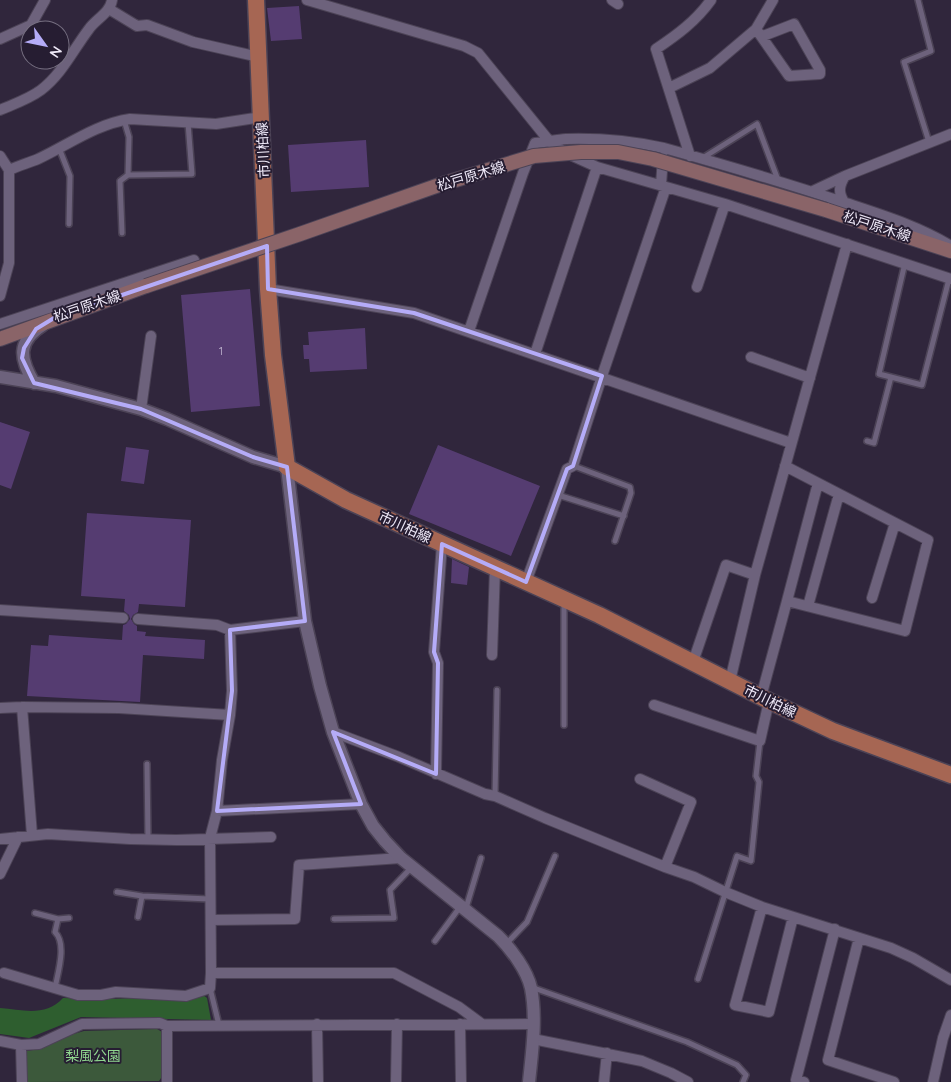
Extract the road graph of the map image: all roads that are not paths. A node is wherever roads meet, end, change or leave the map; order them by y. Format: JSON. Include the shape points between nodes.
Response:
{"nodes":[{"id":1,"x":45,"y":0,"type":"edge"},
{"id":2,"x":256,"y":0,"type":"edge"},
{"id":3,"x":307,"y":0,"type":"edge"},
{"id":4,"x":711,"y":0,"type":"edge"},
{"id":5,"x":773,"y":0,"type":"edge"},
{"id":6,"x":918,"y":0,"type":"edge"},
{"id":7,"x":340,"y":4,"type":"edge"},
{"id":8,"x":111,"y":5,"type":"edge"},
{"id":9,"x":759,"y":33,"type":"junction"},
{"id":10,"x":0,"y":39,"type":"edge"},
{"id":11,"x":259,"y":57,"type":"junction"},
{"id":12,"x":669,"y":88,"type":"junction"},
{"id":13,"x":0,"y":110,"type":"edge"},
{"id":14,"x":262,"y":117,"type":"junction"},
{"id":15,"x":124,"y":120,"type":"junction"},
{"id":16,"x":188,"y":123,"type":"junction"},
{"id":17,"x":951,"y":134,"type":"edge"},
{"id":18,"x":550,"y":142,"type":"junction"},
{"id":19,"x":929,"y":142,"type":"junction"},
{"id":20,"x":60,"y":148,"type":"junction"},
{"id":21,"x":664,"y":148,"type":"junction"},
{"id":22,"x":0,"y":156,"type":"edge"},
{"id":23,"x":690,"y":156,"type":"junction"},
{"id":24,"x":701,"y":159,"type":"junction"},
{"id":25,"x":597,"y":167,"type":"junction"},
{"id":26,"x":9,"y":170,"type":"junction"},
{"id":27,"x":128,"y":175,"type":"junction"},
{"id":28,"x":845,"y":176,"type":"junction"},
{"id":29,"x":779,"y":181,"type":"junction"},
{"id":30,"x":663,"y":186,"type":"junction"},
{"id":31,"x":813,"y":191,"type":"junction"},
{"id":32,"x":844,"y":202,"type":"junction"},
{"id":33,"x":725,"y":204,"type":"junction"},
{"id":34,"x":4,"y":210,"type":"edge"},
{"id":35,"x":69,"y":224,"type":"dead end"},
{"id":36,"x":122,"y":233,"type":"dead end"},
{"id":37,"x":847,"y":244,"type":"junction"},
{"id":38,"x":951,"y":246,"type":"edge"},
{"id":39,"x":951,"y":251,"type":"edge"},
{"id":40,"x":194,"y":260,"type":"dead end"},
{"id":41,"x":905,"y":264,"type":"junction"},
{"id":42,"x":950,"y":279,"type":"edge"},
{"id":43,"x":697,"y":287,"type":"dead end"},
{"id":44,"x":268,"y":289,"type":"junction"},
{"id":45,"x":0,"y":296,"type":"edge"},
{"id":46,"x":54,"y":318,"type":"junction"},
{"id":47,"x":0,"y":324,"type":"edge"},
{"id":48,"x":470,"y":331,"type":"junction"},
{"id":49,"x":151,"y":336,"type":"dead end"},
{"id":50,"x":0,"y":339,"type":"edge"},
{"id":51,"x":535,"y":354,"type":"junction"},
{"id":52,"x":751,"y":357,"type":"dead end"},
{"id":53,"x":602,"y":376,"type":"junction"},
{"id":54,"x":0,"y":377,"type":"edge"},
{"id":55,"x":892,"y":377,"type":"junction"},
{"id":56,"x":810,"y":378,"type":"junction"},
{"id":57,"x":34,"y":383,"type":"junction"},
{"id":58,"x":141,"y":409,"type":"junction"},
{"id":59,"x":867,"y":441,"type":"dead end"},
{"id":60,"x":791,"y":443,"type":"junction"},
{"id":61,"x":573,"y":466,"type":"junction"},
{"id":62,"x":785,"y":466,"type":"junction"},
{"id":63,"x":287,"y":467,"type":"junction"},
{"id":64,"x":818,"y":484,"type":"junction"},
{"id":65,"x":839,"y":494,"type":"junction"},
{"id":66,"x":558,"y":495,"type":"junction"},
{"id":67,"x":624,"y":516,"type":"junction"},
{"id":68,"x":895,"y":523,"type":"junction"},
{"id":69,"x":615,"y":541,"type":"dead end"},
{"id":70,"x":442,"y":544,"type":"junction"},
{"id":71,"x":495,"y":568,"type":"junction"},
{"id":72,"x":755,"y":575,"type":"junction"},
{"id":73,"x":526,"y":582,"type":"junction"},
{"id":74,"x":872,"y":598,"type":"dead end"},
{"id":75,"x":564,"y":599,"type":"junction"},
{"id":76,"x":787,"y":601,"type":"junction"},
{"id":77,"x":808,"y":606,"type":"junction"},
{"id":78,"x":0,"y":610,"type":"edge"},
{"id":79,"x":123,"y":618,"type":"dead end"},
{"id":80,"x":138,"y":619,"type":"dead end"},
{"id":81,"x":305,"y":621,"type":"junction"},
{"id":82,"x":230,"y":630,"type":"junction"},
{"id":83,"x":492,"y":656,"type":"dead end"},
{"id":84,"x":692,"y":662,"type":"junction"},
{"id":85,"x":730,"y":682,"type":"junction"},
{"id":86,"x":497,"y":690,"type":"dead end"},
{"id":87,"x":765,"y":699,"type":"junction"},
{"id":88,"x":654,"y":705,"type":"dead end"},
{"id":89,"x":22,"y":707,"type":"junction"},
{"id":90,"x":0,"y":708,"type":"edge"},
{"id":91,"x":230,"y":714,"type":"junction"},
{"id":92,"x":564,"y":724,"type":"dead end"},
{"id":93,"x":333,"y":732,"type":"junction"},
{"id":94,"x":760,"y":740,"type":"junction"},
{"id":95,"x":147,"y":764,"type":"dead end"},
{"id":96,"x":950,"y":773,"type":"edge"},
{"id":97,"x":436,"y":774,"type":"junction"},
{"id":98,"x":640,"y":779,"type":"dead end"},
{"id":99,"x":495,"y":796,"type":"junction"},
{"id":100,"x":362,"y":804,"type":"junction"},
{"id":101,"x":217,"y":811,"type":"junction"},
{"id":102,"x":32,"y":835,"type":"junction"},
{"id":103,"x":18,"y":837,"type":"junction"},
{"id":104,"x":271,"y":837,"type":"dead end"},
{"id":105,"x":210,"y":838,"type":"junction"},
{"id":106,"x":0,"y":839,"type":"edge"},
{"id":107,"x":148,"y":839,"type":"junction"},
{"id":108,"x":555,"y":856,"type":"dead end"},
{"id":109,"x":400,"y":858,"type":"junction"},
{"id":110,"x":481,"y":858,"type":"dead end"},
{"id":111,"x":665,"y":866,"type":"junction"},
{"id":112,"x":412,"y":867,"type":"junction"},
{"id":113,"x":0,"y":874,"type":"edge"},
{"id":114,"x":117,"y":892,"type":"dead end"},
{"id":115,"x":725,"y":892,"type":"junction"},
{"id":116,"x":142,"y":896,"type":"junction"},
{"id":117,"x":209,"y":899,"type":"junction"},
{"id":118,"x":762,"y":906,"type":"junction"},
{"id":119,"x":463,"y":908,"type":"junction"},
{"id":120,"x":35,"y":913,"type":"dead end"},
{"id":121,"x":793,"y":916,"type":"junction"},
{"id":122,"x":138,"y":917,"type":"dead end"},
{"id":123,"x":69,"y":918,"type":"dead end"},
{"id":124,"x":58,"y":919,"type":"junction"},
{"id":125,"x":211,"y":920,"type":"junction"},
{"id":126,"x":334,"y":920,"type":"dead end"},
{"id":127,"x":835,"y":930,"type":"junction"},
{"id":128,"x":860,"y":938,"type":"junction"},
{"id":129,"x":435,"y":941,"type":"dead end"},
{"id":130,"x":506,"y":944,"type":"junction"},
{"id":131,"x":4,"y":973,"type":"dead end"},
{"id":132,"x":211,"y":973,"type":"junction"},
{"id":133,"x":698,"y":980,"type":"dead end"},
{"id":134,"x":951,"y":980,"type":"edge"},
{"id":135,"x":531,"y":987,"type":"junction"},
{"id":136,"x":55,"y":988,"type":"junction"},
{"id":137,"x":210,"y":988,"type":"junction"},
{"id":138,"x":951,"y":1014,"type":"edge"},
{"id":139,"x":317,"y":1024,"type":"junction"},
{"id":140,"x":397,"y":1024,"type":"junction"},
{"id":141,"x":460,"y":1024,"type":"junction"},
{"id":142,"x":482,"y":1024,"type":"junction"},
{"id":143,"x":533,"y":1024,"type":"junction"},
{"id":144,"x":167,"y":1026,"type":"junction"},
{"id":145,"x":219,"y":1026,"type":"junction"},
{"id":146,"x":533,"y":1039,"type":"junction"},
{"id":147,"x":0,"y":1041,"type":"edge"},
{"id":148,"x":21,"y":1045,"type":"junction"},
{"id":149,"x":607,"y":1053,"type":"junction"},
{"id":150,"x":22,"y":1082,"type":"edge"},
{"id":151,"x":167,"y":1082,"type":"edge"},
{"id":152,"x":318,"y":1082,"type":"edge"},
{"id":153,"x":396,"y":1082,"type":"edge"},
{"id":154,"x":461,"y":1082,"type":"edge"},
{"id":155,"x":529,"y":1082,"type":"edge"},
{"id":156,"x":604,"y":1082,"type":"edge"},
{"id":157,"x":688,"y":1082,"type":"edge"},
{"id":158,"x":743,"y":1082,"type":"edge"},
{"id":159,"x":804,"y":1082,"type":"edge"},
{"id":160,"x":894,"y":1082,"type":"edge"},
{"id":161,"x":932,"y":1082,"type":"edge"}],
"edges":[{"from":1,"to":10,"type":"street","via":[[31,25]]},
{"from":2,"to":11,"type":"main road","name":"市川柏線"},
{"from":3,"to":7,"type":"street"},
{"from":4,"to":12,"type":"street","via":[[701,15],[656,49]]},
{"from":5,"to":9,"type":"street"},
{"from":6,"to":19,"type":"lane","via":[[931,51],[904,62]]},
{"from":7,"to":18,"type":"street","via":[[478,53]]},
{"from":8,"to":11,"type":"street","via":[[136,26],[147,25],[193,42]]},
{"from":8,"to":13,"type":"street","via":[[90,28],[61,70],[40,90]]},
{"from":9,"to":9,"type":"street","via":[[789,76],[820,74],[794,24]]},
{"from":9,"to":12,"type":"street","via":[[710,68]]},
{"from":11,"to":14,"type":"main road","name":"市川柏線"},
{"from":12,"to":23,"type":"street"},
{"from":14,"to":16,"type":"street","via":[[216,124]]},
{"from":14,"to":44,"type":"main road","name":"市川柏線"},
{"from":15,"to":16,"type":"street"},
{"from":15,"to":20,"type":"street"},
{"from":15,"to":27,"type":"lane","via":[[129,137]]},
{"from":16,"to":27,"type":"lane","via":[[192,174]]},
{"from":17,"to":19,"type":"street"},
{"from":18,"to":21,"type":"street","via":[[609,139]]},
{"from":18,"to":25,"type":"street"},
{"from":18,"to":48,"type":"street","via":[[535,143]]},
{"from":19,"to":28,"type":"street"},
{"from":20,"to":26,"type":"street"},
{"from":20,"to":35,"type":"lane","via":[[70,176]]},
{"from":21,"to":23,"type":"street"},
{"from":21,"to":30,"type":"street"},
{"from":22,"to":26,"type":"street"},
{"from":23,"to":24,"type":"street"},
{"from":24,"to":29,"type":"street"},
{"from":24,"to":29,"type":"lane","via":[[757,124]]},
{"from":25,"to":30,"type":"street"},
{"from":25,"to":51,"type":"street"},
{"from":26,"to":34,"type":"street"},
{"from":27,"to":36,"type":"lane","via":[[120,181]]},
{"from":28,"to":31,"type":"street"},
{"from":28,"to":32,"type":"street","via":[[839,193]]},
{"from":29,"to":31,"type":"street"},
{"from":30,"to":33,"type":"street"},
{"from":30,"to":53,"type":"street"},
{"from":31,"to":32,"type":"street"},
{"from":32,"to":38,"type":"street","via":[[906,223]]},
{"from":33,"to":37,"type":"street"},
{"from":33,"to":43,"type":"street"},
{"from":34,"to":45,"type":"street","via":[[9,263]]},
{"from":37,"to":41,"type":"street"},
{"from":37,"to":56,"type":"street"},
{"from":39,"to":46,"type":"main road","name":"松戸原木線","bridge":true,"via":[[654,159],[618,152],[581,152],[534,156],[439,185]]},
{"from":40,"to":47,"type":"street"},
{"from":41,"to":42,"type":"street"},
{"from":41,"to":55,"type":"lane","via":[[878,374]]},
{"from":42,"to":55,"type":"lane","via":[[922,385]]},
{"from":44,"to":48,"type":"street","via":[[414,313]]},
{"from":44,"to":63,"type":"main road","name":"市川柏線"},
{"from":46,"to":50,"type":"main road","name":"松戸原木線"},
{"from":46,"to":57,"type":"street","via":[[36,329],[24,348],[22,358]]},
{"from":48,"to":51,"type":"street"},
{"from":49,"to":58,"type":"street"},
{"from":51,"to":53,"type":"street"},
{"from":52,"to":56,"type":"street"},
{"from":53,"to":60,"type":"street"},
{"from":53,"to":61,"type":"street"},
{"from":54,"to":57,"type":"street"},
{"from":55,"to":59,"type":"lane","via":[[874,443]]},
{"from":56,"to":60,"type":"street"},
{"from":57,"to":58,"type":"street"},
{"from":58,"to":63,"type":"street","via":[[253,457]]},
{"from":60,"to":62,"type":"street"},
{"from":61,"to":66,"type":"street","via":[[568,469]]},
{"from":61,"to":67,"type":"lane","via":[[630,487]]},
{"from":62,"to":64,"type":"street"},
{"from":62,"to":72,"type":"street"},
{"from":63,"to":70,"type":"main road","name":"市川柏線","via":[[346,500]]},
{"from":63,"to":81,"type":"street"},
{"from":64,"to":65,"type":"street"},
{"from":64,"to":76,"type":"street"},
{"from":65,"to":68,"type":"street"},
{"from":65,"to":77,"type":"street"},
{"from":66,"to":67,"type":"lane"},
{"from":66,"to":73,"type":"street"},
{"from":67,"to":69,"type":"lane"},
{"from":68,"to":74,"type":"street"},
{"from":68,"to":77,"type":"street","via":[[928,540],[904,631]]},
{"from":70,"to":71,"type":"main road","name":"市川柏線"},
{"from":70,"to":97,"type":"street","via":[[434,652],[438,663]]},
{"from":71,"to":73,"type":"main road","name":"市川柏線"},
{"from":71,"to":83,"type":"street"},
{"from":72,"to":84,"type":"street","via":[[726,565]]},
{"from":72,"to":85,"type":"street"},
{"from":73,"to":75,"type":"main road","name":"市川柏線"},
{"from":75,"to":84,"type":"main road","name":"市川柏線"},
{"from":75,"to":92,"type":"lane"},
{"from":76,"to":77,"type":"street"},
{"from":76,"to":87,"type":"street"},
{"from":78,"to":79,"type":"street"},
{"from":80,"to":82,"type":"street","via":[[216,625]]},
{"from":81,"to":82,"type":"street"},
{"from":81,"to":93,"type":"street"},
{"from":82,"to":91,"type":"street"},
{"from":84,"to":85,"type":"main road","name":"市川柏線"},
{"from":85,"to":87,"type":"main road","name":"市川柏線"},
{"from":86,"to":99,"type":"lane"},
{"from":87,"to":94,"type":"street"},
{"from":87,"to":96,"type":"main road","name":"市川柏線","via":[[833,731]]},
{"from":88,"to":94,"type":"street"},
{"from":89,"to":90,"type":"street"},
{"from":89,"to":91,"type":"street"},
{"from":89,"to":102,"type":"street"},
{"from":91,"to":101,"type":"street"},
{"from":93,"to":97,"type":"street"},
{"from":93,"to":100,"type":"street"},
{"from":94,"to":115,"type":"lane","via":[[751,861],[737,856]]},
{"from":95,"to":107,"type":"lane"},
{"from":97,"to":99,"type":"street"},
{"from":98,"to":111,"type":"street","via":[[691,802]]},
{"from":99,"to":111,"type":"street"},
{"from":100,"to":101,"type":"street"},
{"from":100,"to":109,"type":"street"},
{"from":101,"to":105,"type":"street"},
{"from":102,"to":103,"type":"street"},
{"from":102,"to":107,"type":"street"},
{"from":103,"to":106,"type":"street"},
{"from":103,"to":113,"type":"street"},
{"from":104,"to":105,"type":"street"},
{"from":105,"to":107,"type":"street"},
{"from":105,"to":117,"type":"street"},
{"from":108,"to":130,"type":"lane","via":[[527,922]]},
{"from":109,"to":112,"type":"street"},
{"from":109,"to":125,"type":"street","via":[[299,865],[295,919]]},
{"from":110,"to":119,"type":"lane"},
{"from":111,"to":115,"type":"street"},
{"from":112,"to":119,"type":"street"},
{"from":112,"to":126,"type":"lane","via":[[390,890],[394,918]]},
{"from":114,"to":116,"type":"lane"},
{"from":115,"to":118,"type":"street"},
{"from":115,"to":133,"type":"lane"},
{"from":116,"to":117,"type":"lane"},
{"from":116,"to":122,"type":"lane"},
{"from":117,"to":125,"type":"street"},
{"from":118,"to":121,"type":"street"},
{"from":118,"to":121,"type":"street","via":[[736,1005],[770,1012]]},
{"from":119,"to":129,"type":"lane"},
{"from":119,"to":130,"type":"street"},
{"from":120,"to":124,"type":"lane"},
{"from":121,"to":127,"type":"street"},
{"from":123,"to":124,"type":"lane"},
{"from":124,"to":136,"type":"lane","via":[[55,932],[60,937],[61,947]]},
{"from":125,"to":132,"type":"street"},
{"from":127,"to":128,"type":"street"},
{"from":127,"to":159,"type":"street","via":[[796,1080]]},
{"from":128,"to":134,"type":"street","via":[[914,958]]},
{"from":128,"to":160,"type":"street","via":[[828,1060]]},
{"from":130,"to":135,"type":"street"},
{"from":131,"to":136,"type":"street"},
{"from":132,"to":137,"type":"street"},
{"from":132,"to":142,"type":"street","via":[[394,973],[459,1007]]},
{"from":135,"to":143,"type":"street"},
{"from":135,"to":158,"type":"lane","via":[[687,1042],[737,1065],[746,1075]]},
{"from":136,"to":137,"type":"street","via":[[78,994],[116,992],[186,996]]},
{"from":137,"to":145,"type":"lane"},
{"from":138,"to":161,"type":"street"},
{"from":139,"to":140,"type":"street"},
{"from":139,"to":145,"type":"street"},
{"from":139,"to":152,"type":"street"},
{"from":140,"to":141,"type":"street"},
{"from":140,"to":153,"type":"street"},
{"from":141,"to":142,"type":"street"},
{"from":141,"to":154,"type":"street"},
{"from":142,"to":143,"type":"street"},
{"from":143,"to":146,"type":"street"},
{"from":144,"to":145,"type":"street"},
{"from":144,"to":148,"type":"street","via":[[160,1023],[82,1024],[39,1044]]},
{"from":144,"to":151,"type":"street"},
{"from":146,"to":149,"type":"street"},
{"from":146,"to":155,"type":"street"},
{"from":147,"to":148,"type":"street"},
{"from":148,"to":150,"type":"street"},
{"from":149,"to":156,"type":"street"},
{"from":149,"to":157,"type":"street","via":[[642,1061]]}]}
